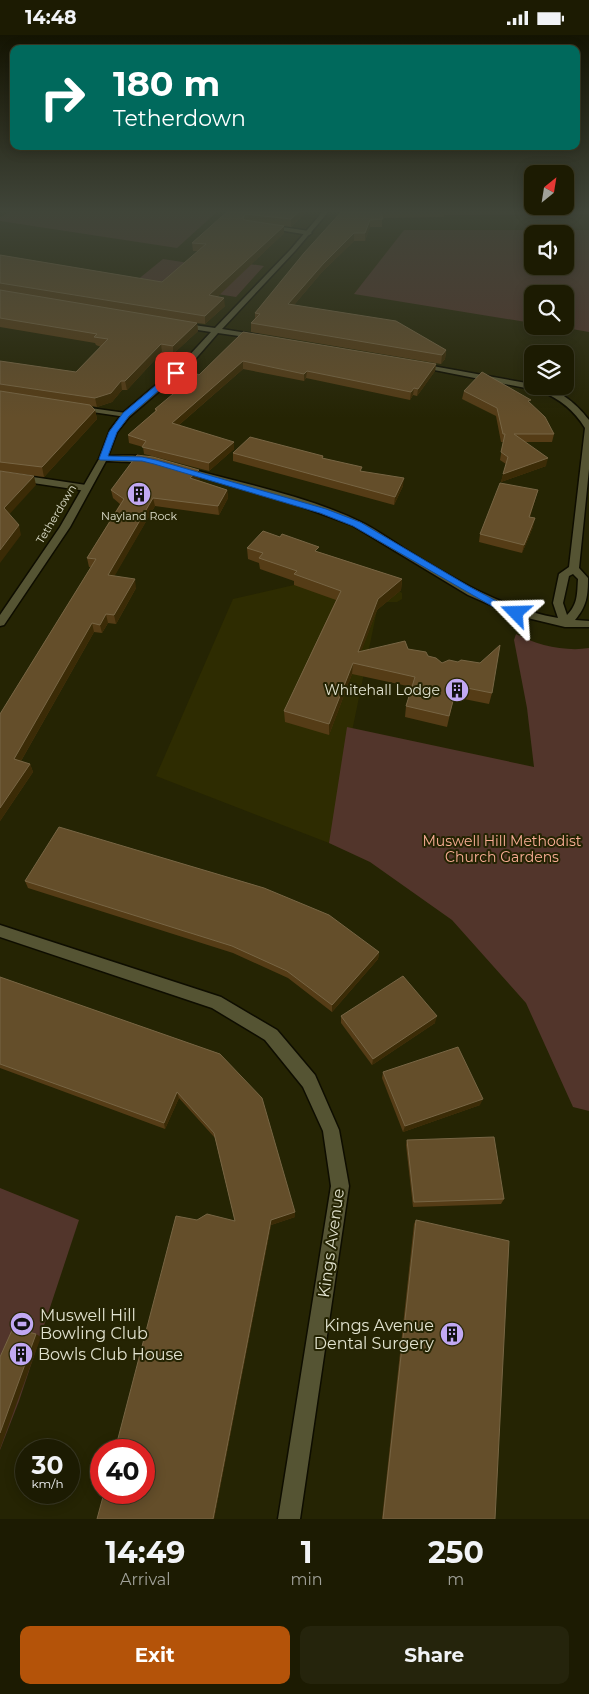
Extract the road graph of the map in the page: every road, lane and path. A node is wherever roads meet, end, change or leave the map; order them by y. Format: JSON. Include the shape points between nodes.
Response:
{"nodes":[{"id":1,"x":266,"y":279,"type":"edge"},
{"id":2,"x":172,"y":323,"type":"edge"},
{"id":3,"x":218,"y":330,"type":"junction"},
{"id":4,"x":265,"y":339,"type":"edge"},
{"id":5,"x":409,"y":363,"type":"edge"},
{"id":6,"x":524,"y":384,"type":"edge"},
{"id":7,"x":556,"y":395,"type":"edge"},
{"id":8,"x":68,"y":406,"type":"edge"},
{"id":9,"x":126,"y":415,"type":"junction"},
{"id":10,"x":103,"y":459,"type":"junction"},
{"id":11,"x":156,"y":462,"type":"edge"},
{"id":12,"x":174,"y":467,"type":"edge"},
{"id":13,"x":0,"y":475,"type":"edge"},
{"id":14,"x":86,"y":488,"type":"junction"},
{"id":15,"x":574,"y":569,"type":"junction"},
{"id":16,"x":586,"y":591,"type":"edge"},
{"id":17,"x":0,"y":623,"type":"edge"},
{"id":18,"x":589,"y":623,"type":"edge"},
{"id":19,"x":565,"y":624,"type":"junction"},
{"id":20,"x":0,"y":931,"type":"edge"},
{"id":21,"x":289,"y":1519,"type":"edge"}],
"edges":[{"from":1,"to":3,"type":"street","name":"Tetherdown"},
{"from":2,"to":3,"type":"street"},
{"from":3,"to":4,"type":"street"},
{"from":3,"to":9,"type":"street","name":"Tetherdown","via":[[188,362]]},
{"from":5,"to":6,"type":"street"},
{"from":7,"to":15,"type":"street","via":[[573,406],[589,428]]},
{"from":8,"to":9,"type":"street"},
{"from":9,"to":10,"type":"street","name":"Tetherdown","via":[[113,432]]},
{"from":10,"to":11,"type":"street"},
{"from":10,"to":14,"type":"street","name":"Tetherdown"},
{"from":12,"to":19,"type":"street","via":[[356,524],[501,607],[532,618]]},
{"from":13,"to":14,"type":"street"},
{"from":14,"to":17,"type":"street","name":"Tetherdown","via":[[65,527]]},
{"from":15,"to":16,"type":"street","via":[[583,578]]},
{"from":15,"to":19,"type":"street","via":[[564,574],[558,603]]},
{"from":16,"to":19,"type":"street","via":[[581,608]]},
{"from":18,"to":19,"type":"street"},
{"from":20,"to":21,"type":"street","name":"Kings Avenue","via":[[216,1002],[271,1035],[309,1081],[331,1131],[340,1186]]}]}
